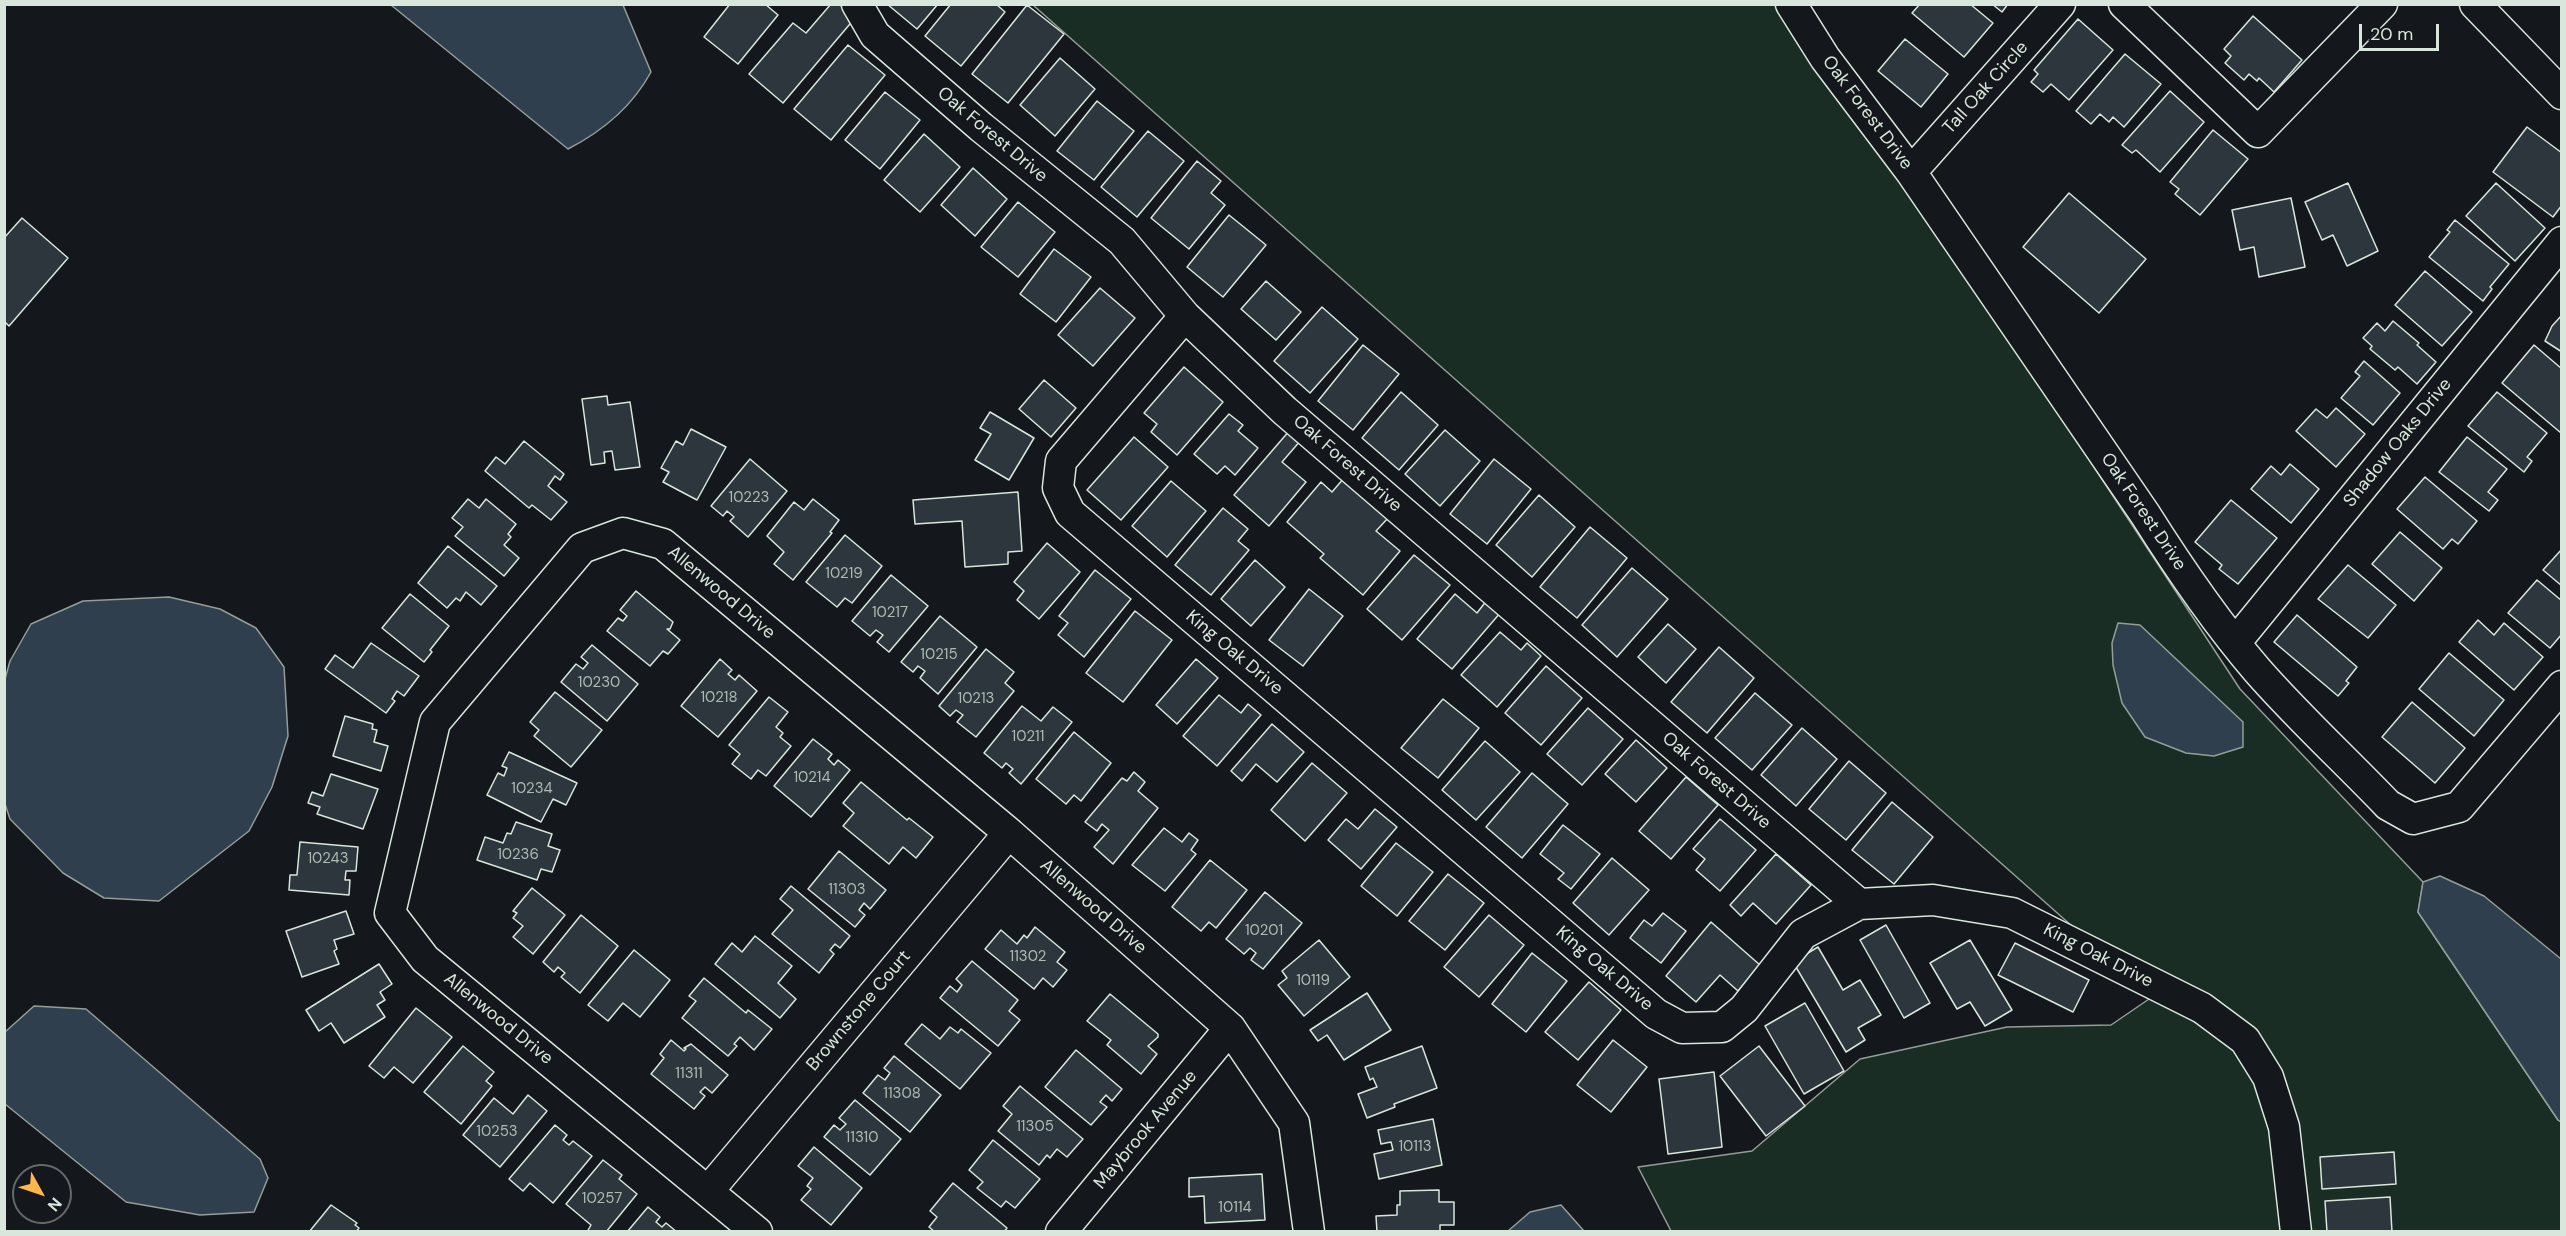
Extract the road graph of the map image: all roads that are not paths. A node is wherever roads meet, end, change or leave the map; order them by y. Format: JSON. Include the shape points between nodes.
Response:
{"nodes":[{"id":1,"x":857,"y":4,"type":"edge"},
{"id":2,"x":1791,"y":4,"type":"edge"},
{"id":3,"x":2060,"y":4,"type":"edge"},
{"id":4,"x":2124,"y":4,"type":"edge"},
{"id":5,"x":2382,"y":4,"type":"edge"},
{"id":6,"x":2475,"y":4,"type":"edge"},
{"id":7,"x":2562,"y":94,"type":"edge"},
{"id":8,"x":1911,"y":172,"type":"junction"},
{"id":9,"x":2562,"y":242,"type":"edge"},
{"id":10,"x":1185,"y":316,"type":"junction"},
{"id":11,"x":2235,"y":643,"type":"junction"},
{"id":12,"x":2562,"y":686,"type":"edge"},
{"id":13,"x":1009,"y":833,"type":"junction"},
{"id":14,"x":1859,"y":904,"type":"junction"},
{"id":15,"x":1230,"y":1028,"type":"junction"},
{"id":16,"x":709,"y":1190,"type":"junction"},
{"id":17,"x":757,"y":1232,"type":"edge"},
{"id":18,"x":1061,"y":1232,"type":"edge"},
{"id":19,"x":1309,"y":1232,"type":"edge"},
{"id":20,"x":2296,"y":1232,"type":"edge"}],
"edges":[{"from":1,"to":10,"type":"street","name":"Oak Forest Drive","via":[[876,35],[981,127],[1122,241]]},
{"from":2,"to":8,"type":"street","name":"Oak Forest Drive","via":[[1825,58]]},
{"from":3,"to":8,"type":"street","name":"Tall Oak Circle"},
{"from":4,"to":5,"type":"street","via":[[2258,132]]},
{"from":6,"to":7,"type":"street"},
{"from":8,"to":11,"type":"street","name":"Oak Forest Drive","via":[[2176,564]]},
{"from":9,"to":11,"type":"street","name":"Shadow Oaks Drive"},
{"from":10,"to":14,"type":"street","name":"Oak Forest Drive","via":[[1285,411]]},
{"from":10,"to":14,"type":"street","name":"King Oak Drive","via":[[1061,461],[1058,488],[1070,513],[1656,1014],[1682,1028],[1722,1026],[1744,1009],[1803,934]]},
{"from":11,"to":12,"type":"street","name":"Oak Forest Drive","via":[[2259,673],[2388,805],[2413,819],[2459,807]]},
{"from":13,"to":15,"type":"street","name":"Allenwood Drive"},
{"from":13,"to":16,"type":"street","name":"Brownstone Court"},
{"from":13,"to":16,"type":"street","name":"Allenwood Drive","via":[[663,544],[623,533],[582,548],[435,722],[390,913],[425,959]]},
{"from":14,"to":20,"type":"street","name":"King Oak Drive","via":[[1933,900],[2012,913],[2202,1008],[2245,1040],[2268,1077],[2284,1127]]},
{"from":15,"to":18,"type":"street","name":"Maybrook Avenue"},
{"from":15,"to":19,"type":"street","name":"Allenwood Drive","via":[[1293,1123]]},
{"from":16,"to":17,"type":"street","name":"Allenwood Drive"}]}
